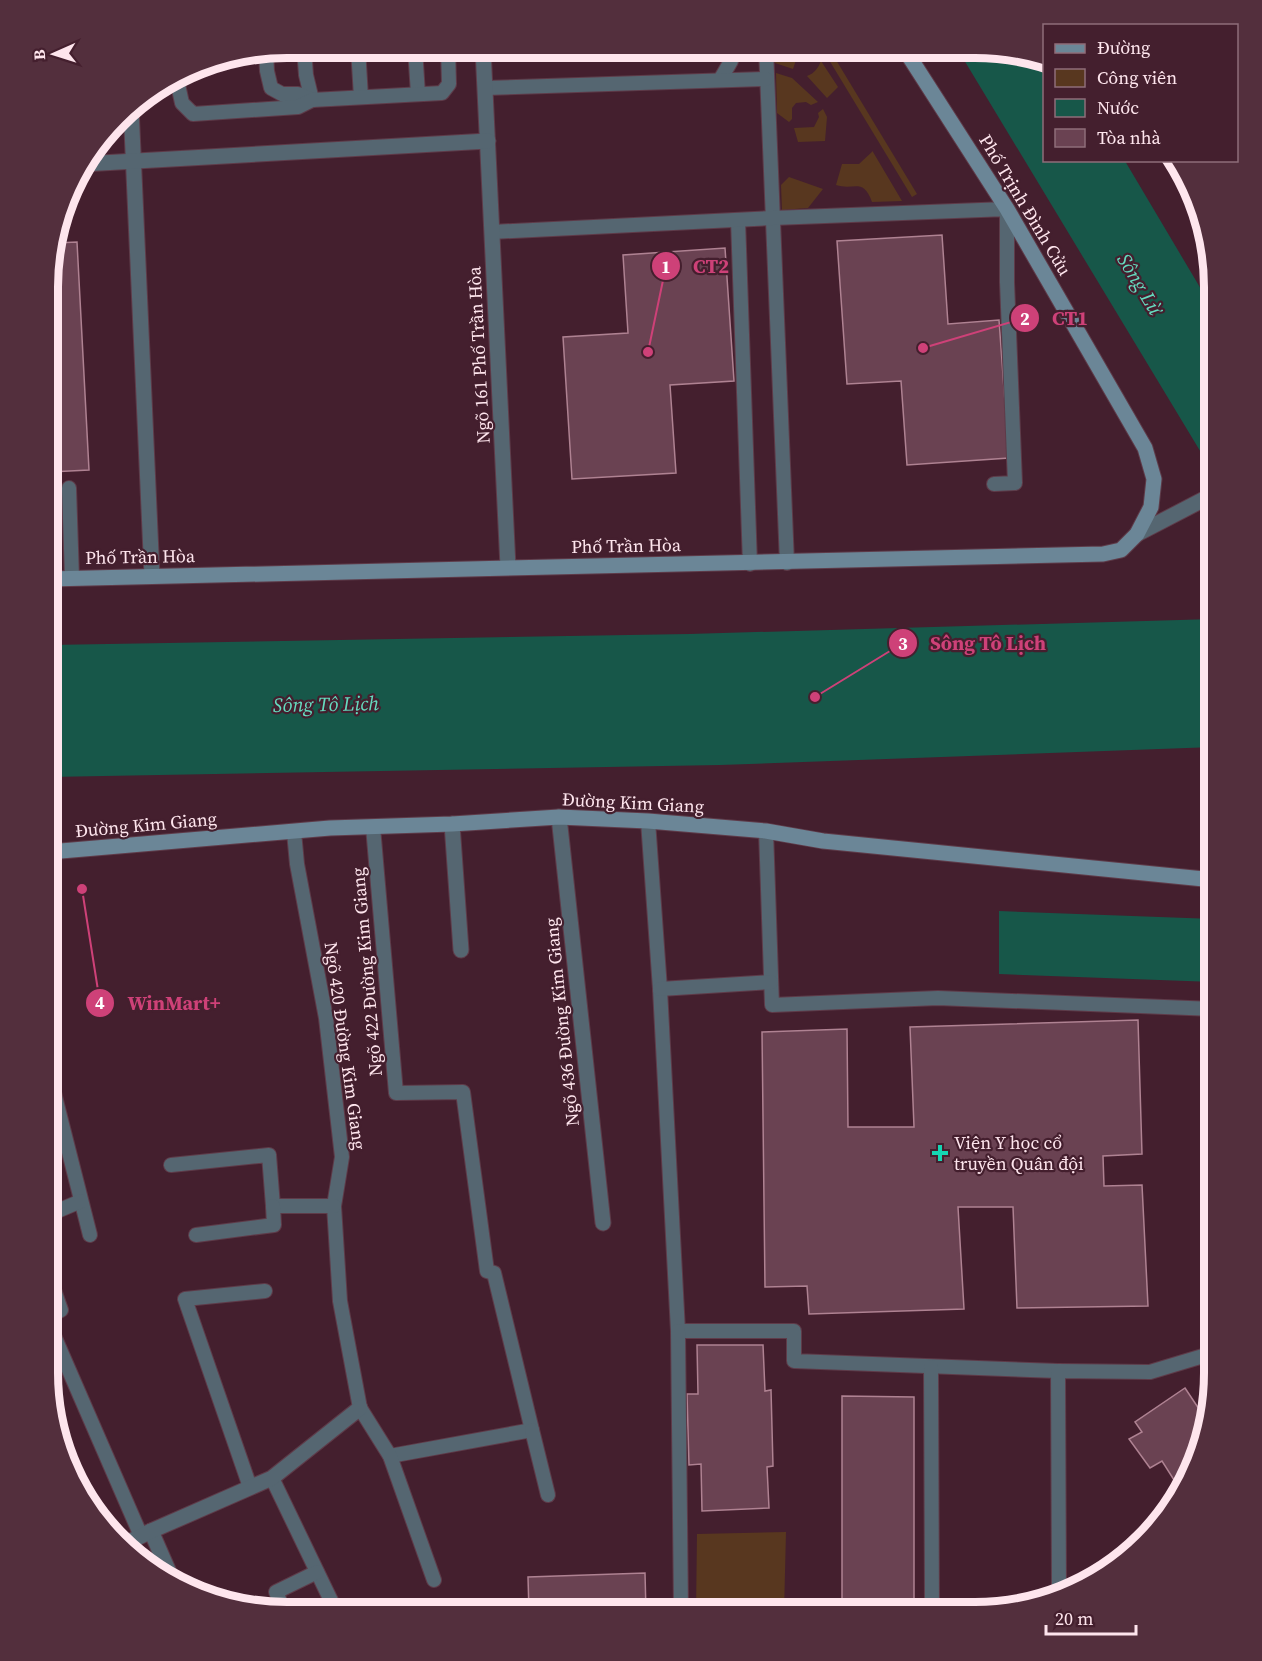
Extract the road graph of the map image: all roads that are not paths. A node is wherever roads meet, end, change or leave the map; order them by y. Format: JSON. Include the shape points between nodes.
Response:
{"nodes":[{"id":1,"x":305,"y":58,"type":"edge"},
{"id":2,"x":359,"y":58,"type":"edge"},
{"id":3,"x":416,"y":58,"type":"edge"},
{"id":4,"x":448,"y":58,"type":"edge"},
{"id":5,"x":483,"y":58,"type":"edge"},
{"id":6,"x":731,"y":58,"type":"edge"},
{"id":7,"x":766,"y":58,"type":"edge"},
{"id":8,"x":910,"y":58,"type":"edge"},
{"id":9,"x":266,"y":59,"type":"edge"},
{"id":10,"x":766,"y":79,"type":"junction"},
{"id":11,"x":720,"y":80,"type":"junction"},
{"id":12,"x":178,"y":86,"type":"edge"},
{"id":13,"x":485,"y":87,"type":"junction"},
{"id":14,"x":418,"y":94,"type":"junction"},
{"id":15,"x":361,"y":97,"type":"junction"},
{"id":16,"x":312,"y":100,"type":"junction"},
{"id":17,"x":131,"y":121,"type":"edge"},
{"id":18,"x":488,"y":141,"type":"junction"},
{"id":19,"x":133,"y":162,"type":"junction"},
{"id":20,"x":95,"y":164,"type":"edge"},
{"id":21,"x":1007,"y":209,"type":"junction"},
{"id":22,"x":773,"y":218,"type":"junction"},
{"id":23,"x":738,"y":220,"type":"junction"},
{"id":24,"x":492,"y":232,"type":"junction"},
{"id":25,"x":1154,"y":479,"type":"joint"},
{"id":26,"x":994,"y":484,"type":"dead end"},
{"id":27,"x":69,"y":488,"type":"dead end"},
{"id":28,"x":1204,"y":500,"type":"edge"},
{"id":29,"x":1137,"y":534,"type":"junction"},
{"id":30,"x":787,"y":563,"type":"junction"},
{"id":31,"x":750,"y":564,"type":"junction"},
{"id":32,"x":508,"y":567,"type":"junction"},
{"id":33,"x":152,"y":576,"type":"junction"},
{"id":34,"x":72,"y":578,"type":"junction"},
{"id":35,"x":58,"y":579,"type":"edge"},
{"id":36,"x":559,"y":817,"type":"junction"},
{"id":37,"x":648,"y":821,"type":"junction"},
{"id":38,"x":452,"y":824,"type":"junction"},
{"id":39,"x":373,"y":827,"type":"junction"},
{"id":40,"x":766,"y":831,"type":"junction"},
{"id":41,"x":294,"y":832,"type":"junction"},
{"id":42,"x":58,"y":851,"type":"edge"},
{"id":43,"x":1204,"y":879,"type":"edge"},
{"id":44,"x":461,"y":950,"type":"dead end"},
{"id":45,"x":771,"y":982,"type":"junction"},
{"id":46,"x":660,"y":989,"type":"junction"},
{"id":47,"x":1204,"y":1009,"type":"edge"},
{"id":48,"x":58,"y":1109,"type":"edge"},
{"id":49,"x":171,"y":1165,"type":"dead end"},
{"id":50,"x":81,"y":1201,"type":"junction"},
{"id":51,"x":273,"y":1206,"type":"junction"},
{"id":52,"x":334,"y":1206,"type":"junction"},
{"id":53,"x":58,"y":1211,"type":"edge"},
{"id":54,"x":603,"y":1223,"type":"dead end"},
{"id":55,"x":90,"y":1235,"type":"dead end"},
{"id":56,"x":196,"y":1235,"type":"dead end"},
{"id":57,"x":265,"y":1291,"type":"dead end"},
{"id":58,"x":678,"y":1330,"type":"junction"},
{"id":59,"x":58,"y":1344,"type":"edge"},
{"id":60,"x":1204,"y":1356,"type":"edge"},
{"id":61,"x":931,"y":1367,"type":"junction"},
{"id":62,"x":1058,"y":1371,"type":"junction"},
{"id":63,"x":360,"y":1408,"type":"junction"},
{"id":64,"x":532,"y":1430,"type":"junction"},
{"id":65,"x":390,"y":1456,"type":"junction"},
{"id":66,"x":272,"y":1478,"type":"junction"},
{"id":67,"x":250,"y":1487,"type":"junction"},
{"id":68,"x":548,"y":1495,"type":"dead end"},
{"id":69,"x":146,"y":1533,"type":"junction"},
{"id":70,"x":132,"y":1541,"type":"edge"},
{"id":71,"x":165,"y":1567,"type":"edge"},
{"id":72,"x":318,"y":1572,"type":"junction"},
{"id":73,"x":434,"y":1580,"type":"dead end"},
{"id":74,"x":1059,"y":1586,"type":"edge"},
{"id":75,"x":280,"y":1602,"type":"edge"},
{"id":76,"x":332,"y":1602,"type":"edge"},
{"id":77,"x":681,"y":1602,"type":"edge"},
{"id":78,"x":932,"y":1602,"type":"edge"}],
"edges":[{"from":1,"to":16,"type":"lane"},
{"from":2,"to":15,"type":"lane"},
{"from":3,"to":14,"type":"lane"},
{"from":4,"to":14,"type":"lane","via":[[449,84],[442,93]]},
{"from":5,"to":13,"type":"street","name":"Ngõ 161 Phố Trần Hòa"},
{"from":6,"to":11,"type":"lane"},
{"from":7,"to":10,"type":"lane"},
{"from":8,"to":21,"type":"main road","name":"Phố Trịnh Đình Cửu"},
{"from":9,"to":16,"type":"lane","via":[[272,88]]},
{"from":10,"to":11,"type":"lane"},
{"from":10,"to":22,"type":"lane"},
{"from":11,"to":13,"type":"lane"},
{"from":12,"to":16,"type":"lane","via":[[182,103],[194,114],[298,107]]},
{"from":13,"to":18,"type":"street","name":"Ngõ 161 Phố Trần Hòa"},
{"from":14,"to":15,"type":"lane"},
{"from":15,"to":16,"type":"lane"},
{"from":17,"to":19,"type":"street"},
{"from":18,"to":19,"type":"street"},
{"from":18,"to":24,"type":"street","name":"Ngõ 161 Phố Trần Hòa"},
{"from":19,"to":20,"type":"street"},
{"from":19,"to":33,"type":"street"},
{"from":21,"to":22,"type":"lane"},
{"from":21,"to":25,"type":"main road","name":"Phố Trịnh Đình Cửu","via":[[1145,447]]},
{"from":21,"to":26,"type":"lane","via":[[1015,483]]},
{"from":22,"to":23,"type":"lane"},
{"from":22,"to":30,"type":"lane"},
{"from":23,"to":24,"type":"lane"},
{"from":23,"to":31,"type":"lane"},
{"from":24,"to":32,"type":"street","name":"Ngõ 161 Phố Trần Hòa"},
{"from":25,"to":29,"type":"main road","name":"Phố Trần Hòa","via":[[1151,507]]},
{"from":27,"to":34,"type":"lane"},
{"from":28,"to":29,"type":"street"},
{"from":29,"to":30,"type":"main road","name":"Phố Trần Hòa","via":[[1121,550],[1103,555]]},
{"from":30,"to":31,"type":"main road","name":"Phố Trần Hòa"},
{"from":31,"to":32,"type":"main road","name":"Phố Trần Hòa"},
{"from":32,"to":33,"type":"main road","name":"Phố Trần Hòa"},
{"from":33,"to":34,"type":"main road","name":"Phố Trần Hòa"},
{"from":34,"to":35,"type":"main road","name":"Phố Trần Hòa"},
{"from":36,"to":37,"type":"main road","name":"Đường Kim Giang"},
{"from":36,"to":38,"type":"main road","name":"Đường Kim Giang"},
{"from":36,"to":54,"type":"street","name":"Ngõ 436 Đường Kim Giang"},
{"from":37,"to":40,"type":"main road","name":"Đường Kim Giang"},
{"from":37,"to":46,"type":"lane"},
{"from":38,"to":39,"type":"main road","name":"Đường Kim Giang"},
{"from":38,"to":44,"type":"street"},
{"from":39,"to":41,"type":"main road","name":"Đường Kim Giang"},
{"from":39,"to":64,"type":"lane","name":"Ngõ 422 Đường Kim Giang","via":[[396,1093],[464,1092],[487,1271],[494,1273]]},
{"from":40,"to":43,"type":"main road","name":"Đường Kim Giang","via":[[823,841]]},
{"from":40,"to":45,"type":"lane"},
{"from":41,"to":42,"type":"main road","name":"Đường Kim Giang"},
{"from":41,"to":52,"type":"lane","name":"Ngõ 420 Đường Kim Giang","via":[[326,1018],[342,1157]]},
{"from":45,"to":46,"type":"lane"},
{"from":45,"to":47,"type":"lane","via":[[772,1005],[938,998]]},
{"from":46,"to":58,"type":"lane"},
{"from":48,"to":50,"type":"lane"},
{"from":49,"to":51,"type":"lane","via":[[269,1155]]},
{"from":50,"to":53,"type":"lane"},
{"from":50,"to":55,"type":"lane"},
{"from":51,"to":52,"type":"lane"},
{"from":51,"to":56,"type":"lane","via":[[274,1225]]},
{"from":52,"to":63,"type":"lane","name":"Ngõ 420 Đường Kim Giang","via":[[340,1301]]},
{"from":57,"to":67,"type":"lane","via":[[185,1299]]},
{"from":58,"to":61,"type":"lane","via":[[794,1331],[795,1361]]},
{"from":58,"to":77,"type":"lane"},
{"from":59,"to":69,"type":"lane"},
{"from":60,"to":62,"type":"lane","via":[[1150,1372]]},
{"from":61,"to":62,"type":"lane"},
{"from":61,"to":78,"type":"lane"},
{"from":62,"to":74,"type":"lane"},
{"from":63,"to":65,"type":"lane","name":"Ngõ 420 Đường Kim Giang"},
{"from":63,"to":66,"type":"street"},
{"from":64,"to":65,"type":"lane"},
{"from":64,"to":68,"type":"lane"},
{"from":65,"to":73,"type":"lane","name":"Ngõ 420 Đường Kim Giang"},
{"from":66,"to":67,"type":"street"},
{"from":66,"to":72,"type":"lane"},
{"from":67,"to":69,"type":"street"},
{"from":69,"to":70,"type":"street"},
{"from":69,"to":71,"type":"street"},
{"from":72,"to":75,"type":"lane","via":[[276,1592]]},
{"from":72,"to":76,"type":"lane"}]}
